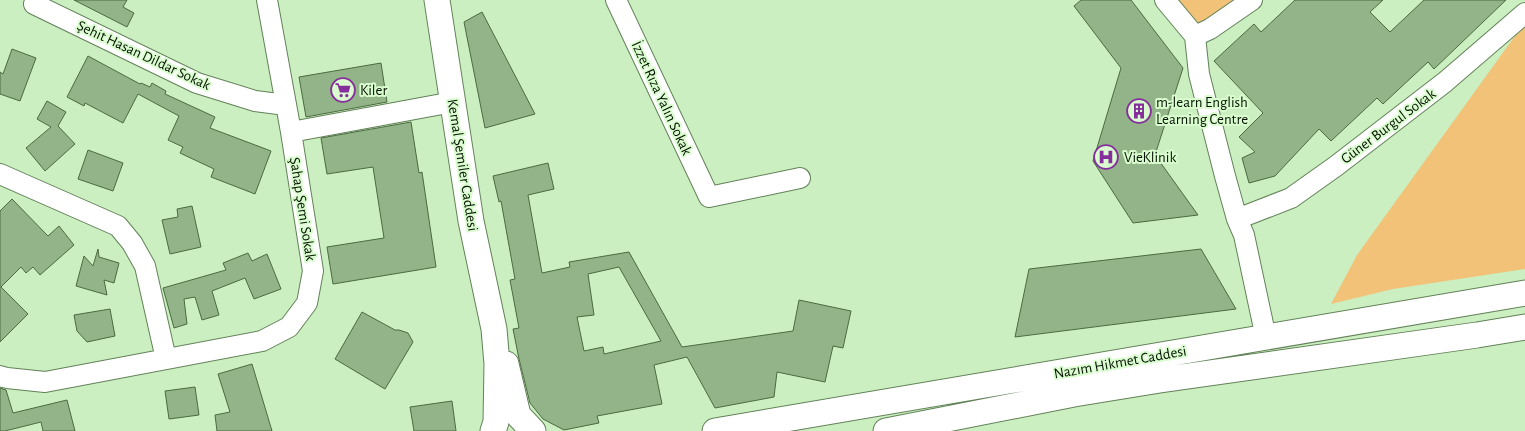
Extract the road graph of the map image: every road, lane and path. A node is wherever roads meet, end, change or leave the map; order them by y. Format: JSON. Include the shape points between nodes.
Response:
{"nodes":[{"id":1,"x":267,"y":0,"type":"edge"},
{"id":2,"x":437,"y":0,"type":"edge"},
{"id":3,"x":617,"y":0,"type":"edge"},
{"id":4,"x":1165,"y":0,"type":"edge"},
{"id":5,"x":1252,"y":0,"type":"edge"},
{"id":6,"x":34,"y":4,"type":"dead end"},
{"id":7,"x":1525,"y":13,"type":"edge"},
{"id":8,"x":1195,"y":36,"type":"junction"},
{"id":9,"x":453,"y":102,"type":"junction"},
{"id":10,"x":286,"y":105,"type":"junction"},
{"id":11,"x":291,"y":132,"type":"junction"},
{"id":12,"x":0,"y":174,"type":"edge"},
{"id":13,"x":800,"y":178,"type":"dead end"},
{"id":14,"x":1237,"y":219,"type":"junction"},
{"id":15,"x":1525,"y":293,"type":"edge"},
{"id":16,"x":1525,"y":327,"type":"edge"},
{"id":17,"x":494,"y":329,"type":"junction"},
{"id":18,"x":1266,"y":338,"type":"junction"},
{"id":19,"x":166,"y":359,"type":"junction"},
{"id":20,"x":0,"y":376,"type":"edge"},
{"id":21,"x":493,"y":431,"type":"edge"},
{"id":22,"x":533,"y":431,"type":"edge"},
{"id":23,"x":715,"y":431,"type":"edge"},
{"id":24,"x":886,"y":431,"type":"edge"}],
"edges":[{"from":1,"to":10,"type":"street","name":"Şahap Şemi Sokak"},
{"from":2,"to":9,"type":"main road","name":"Kemal Şemiler Caddesi"},
{"from":3,"to":13,"type":"street","name":"İzzet Rıza Yalın Sokak","via":[[709,197]]},
{"from":4,"to":8,"type":"street"},
{"from":5,"to":8,"type":"street"},
{"from":6,"to":10,"type":"street","name":"Şehit Hasan Dildar Sokak","via":[[197,83],[255,101]]},
{"from":7,"to":14,"type":"street","name":"Güner Burgul Sokak","via":[[1445,82],[1336,166],[1291,198]]},
{"from":8,"to":14,"type":"street","via":[[1199,74]]},
{"from":9,"to":11,"type":"street"},
{"from":9,"to":17,"type":"main road","name":"Kemal Şemiler Caddesi","via":[[471,221]]},
{"from":10,"to":11,"type":"street","name":"Şahap Şemi Sokak"},
{"from":11,"to":19,"type":"street","name":"Şahap Şemi Sokak","via":[[313,271],[306,302],[288,327],[262,341]]},
{"from":12,"to":19,"type":"street","via":[[118,226],[145,266]]},
{"from":14,"to":18,"type":"street","via":[[1244,235]]},
{"from":15,"to":18,"type":"main road","name":"Nazım Hikmet Caddesi"},
{"from":16,"to":24,"type":"main road","name":"Nazım Hikmet Caddesi","via":[[1141,383]]},
{"from":17,"to":21,"type":"main road","name":"Kemal Şemiler Caddesi","via":[[497,364]]},
{"from":17,"to":22,"type":"main road","name":"Kemal Şemiler Caddesi","via":[[506,361],[518,415]]},
{"from":18,"to":23,"type":"main road","name":"Nazım Hikmet Caddesi"},
{"from":19,"to":20,"type":"street","name":"Şahap Şemi Sokak","via":[[45,382]]}]}
